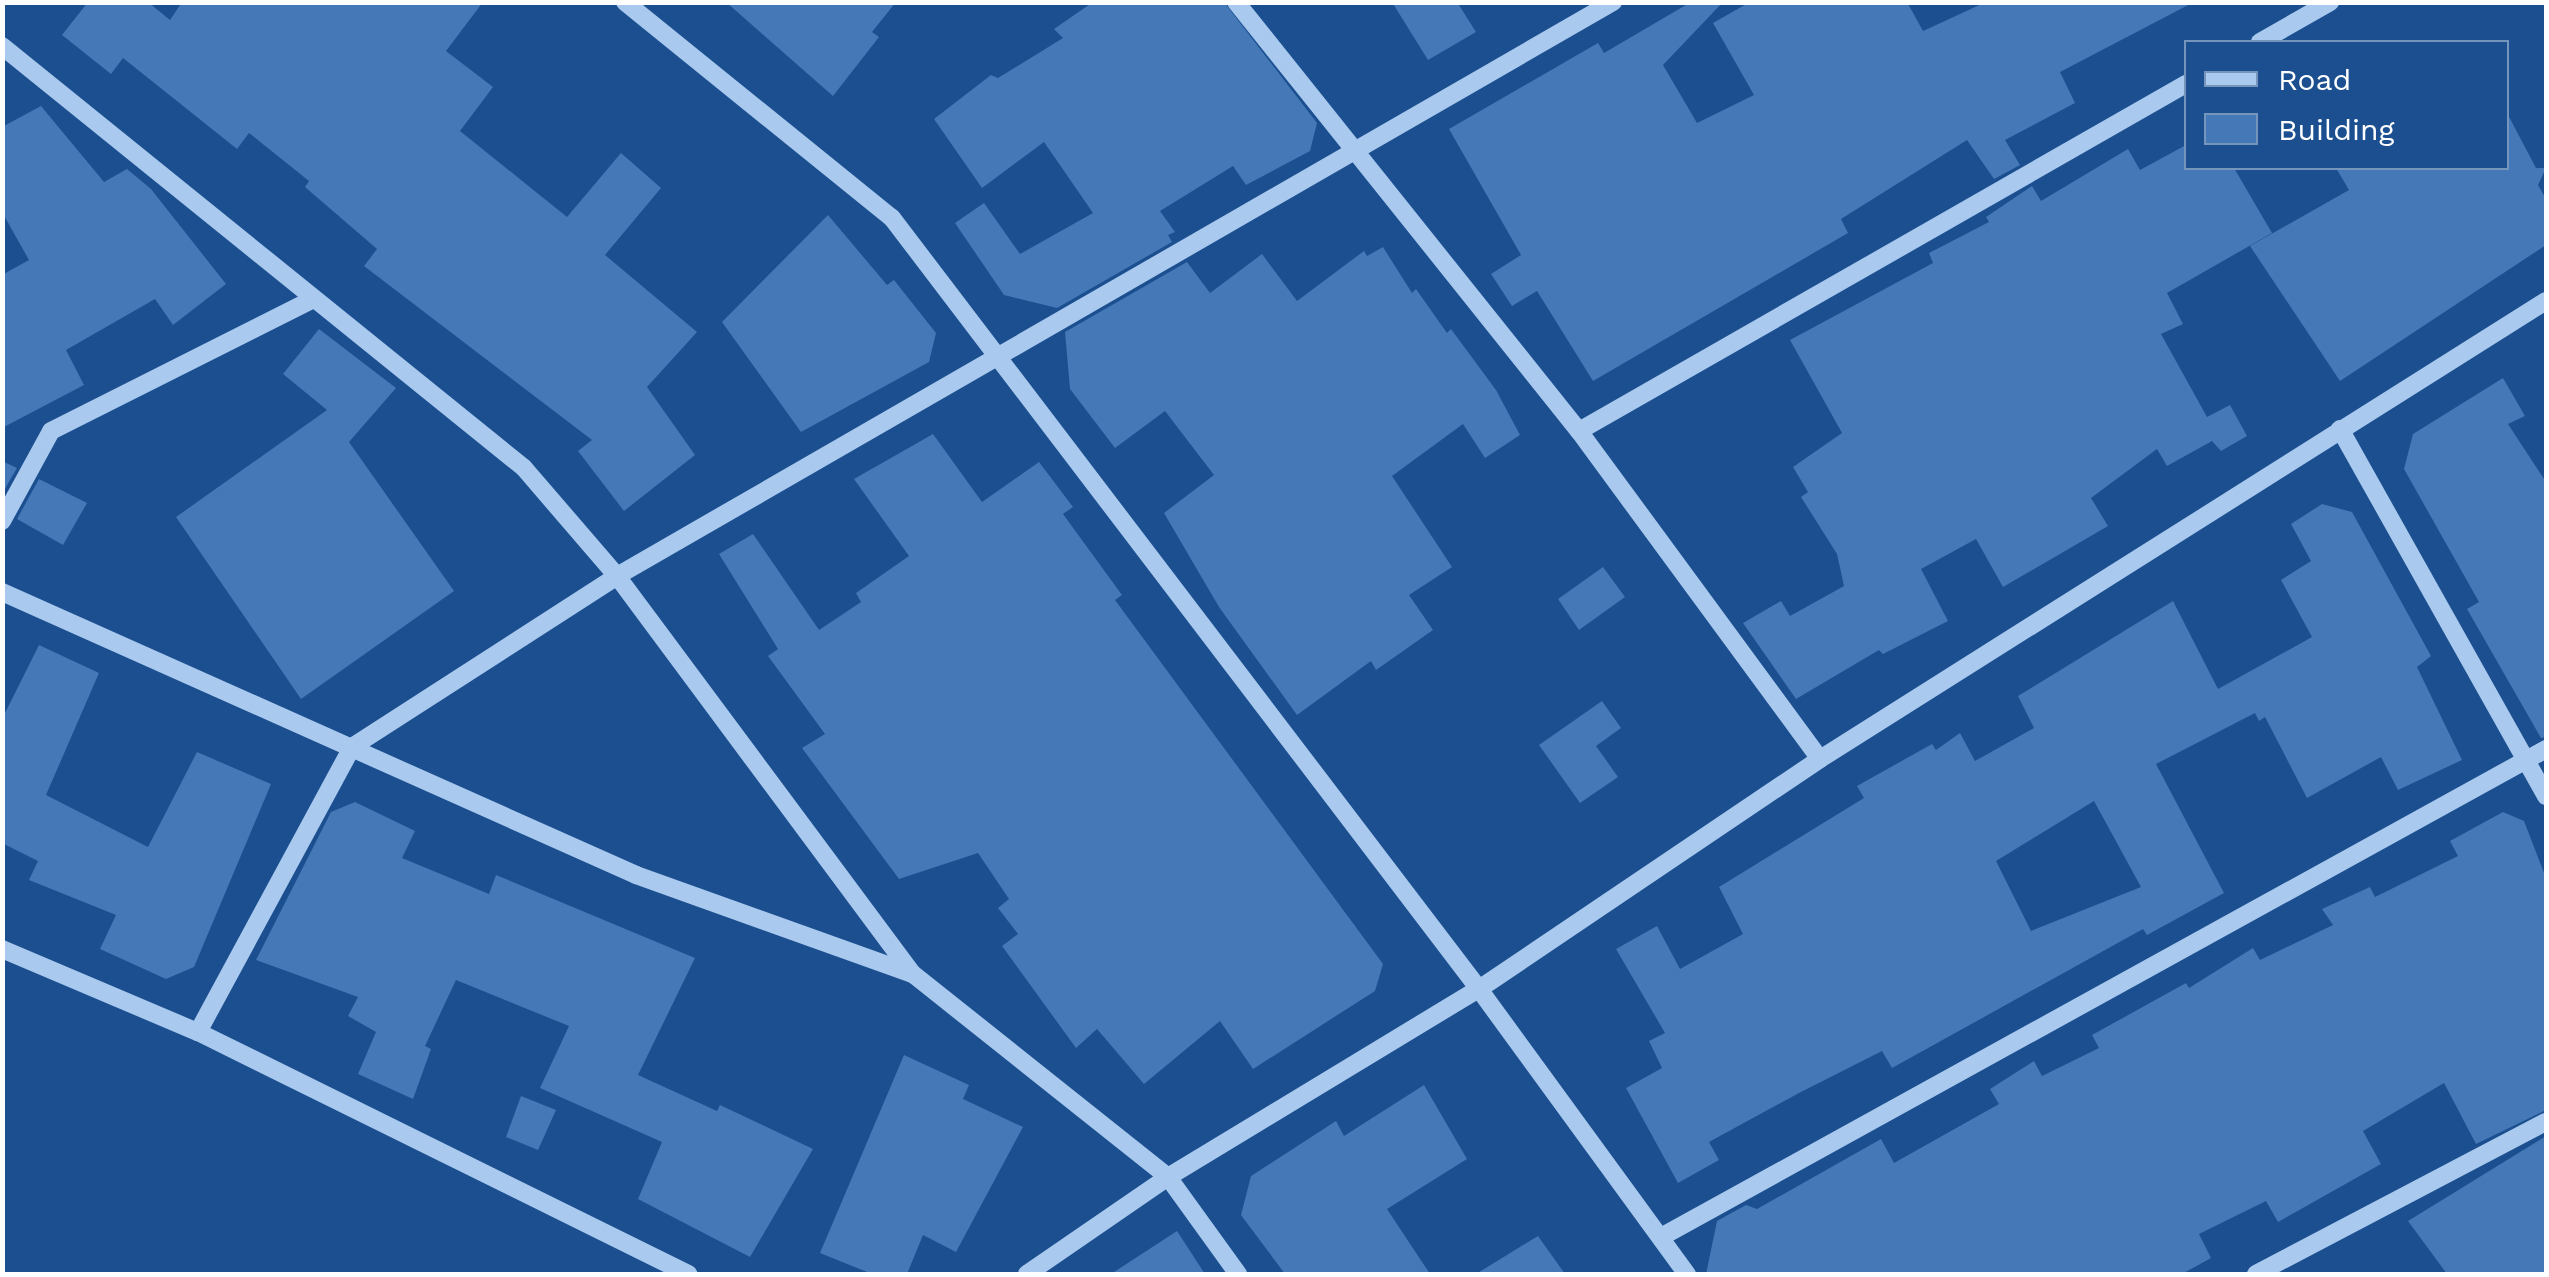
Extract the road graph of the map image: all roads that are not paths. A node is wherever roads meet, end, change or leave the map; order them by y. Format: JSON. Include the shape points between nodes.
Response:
{"nodes":[{"id":1,"x":624,"y":2,"type":"edge"},
{"id":2,"x":1236,"y":2,"type":"edge"},
{"id":3,"x":1612,"y":2,"type":"edge"},
{"id":4,"x":2330,"y":2,"type":"edge"},
{"id":5,"x":2264,"y":40,"type":"edge"},
{"id":6,"x":2,"y":46,"type":"edge"},
{"id":7,"x":2184,"y":85,"type":"edge"},
{"id":8,"x":1352,"y":147,"type":"junction"},
{"id":9,"x":314,"y":298,"type":"junction"},
{"id":10,"x":2546,"y":300,"type":"edge"},
{"id":11,"x":992,"y":355,"type":"junction"},
{"id":12,"x":2340,"y":429,"type":"junction"},
{"id":13,"x":1579,"y":431,"type":"junction"},
{"id":14,"x":2,"y":521,"type":"edge"},
{"id":15,"x":617,"y":576,"type":"junction"},
{"id":16,"x":2,"y":592,"type":"edge"},
{"id":17,"x":352,"y":746,"type":"junction"},
{"id":18,"x":2546,"y":750,"type":"edge"},
{"id":19,"x":1820,"y":759,"type":"junction"},
{"id":20,"x":2528,"y":760,"type":"junction"},
{"id":21,"x":2546,"y":796,"type":"edge"},
{"id":22,"x":2,"y":949,"type":"edge"},
{"id":23,"x":913,"y":974,"type":"junction"},
{"id":24,"x":1479,"y":989,"type":"junction"},
{"id":25,"x":198,"y":1032,"type":"junction"},
{"id":26,"x":2546,"y":1122,"type":"edge"},
{"id":27,"x":1168,"y":1177,"type":"junction"},
{"id":28,"x":1660,"y":1237,"type":"junction"},
{"id":29,"x":688,"y":1274,"type":"edge"},
{"id":30,"x":1026,"y":1274,"type":"edge"},
{"id":31,"x":1238,"y":1274,"type":"edge"},
{"id":32,"x":1687,"y":1274,"type":"edge"},
{"id":33,"x":2256,"y":1274,"type":"edge"}],
"edges":[{"from":1,"to":11,"type":"street","via":[[892,218]]},
{"from":2,"to":8,"type":"street"},
{"from":3,"to":8,"type":"street"},
{"from":4,"to":5,"type":"street"},
{"from":6,"to":9,"type":"street"},
{"from":7,"to":13,"type":"street"},
{"from":8,"to":11,"type":"street"},
{"from":8,"to":13,"type":"street"},
{"from":9,"to":14,"type":"street","via":[[51,430]]},
{"from":9,"to":15,"type":"street","via":[[524,468]]},
{"from":10,"to":12,"type":"street"},
{"from":11,"to":15,"type":"street"},
{"from":11,"to":24,"type":"street"},
{"from":12,"to":19,"type":"street"},
{"from":12,"to":20,"type":"street"},
{"from":13,"to":19,"type":"street"},
{"from":15,"to":17,"type":"street"},
{"from":15,"to":23,"type":"street"},
{"from":16,"to":17,"type":"street"},
{"from":17,"to":23,"type":"street","via":[[636,875]]},
{"from":17,"to":25,"type":"street"},
{"from":18,"to":20,"type":"street"},
{"from":19,"to":24,"type":"street"},
{"from":20,"to":21,"type":"street"},
{"from":20,"to":28,"type":"street"},
{"from":22,"to":25,"type":"street"},
{"from":23,"to":27,"type":"street"},
{"from":24,"to":27,"type":"street"},
{"from":24,"to":28,"type":"street"},
{"from":25,"to":29,"type":"street"},
{"from":26,"to":33,"type":"street"},
{"from":27,"to":30,"type":"street"},
{"from":27,"to":31,"type":"street"},
{"from":28,"to":32,"type":"street"}]}
